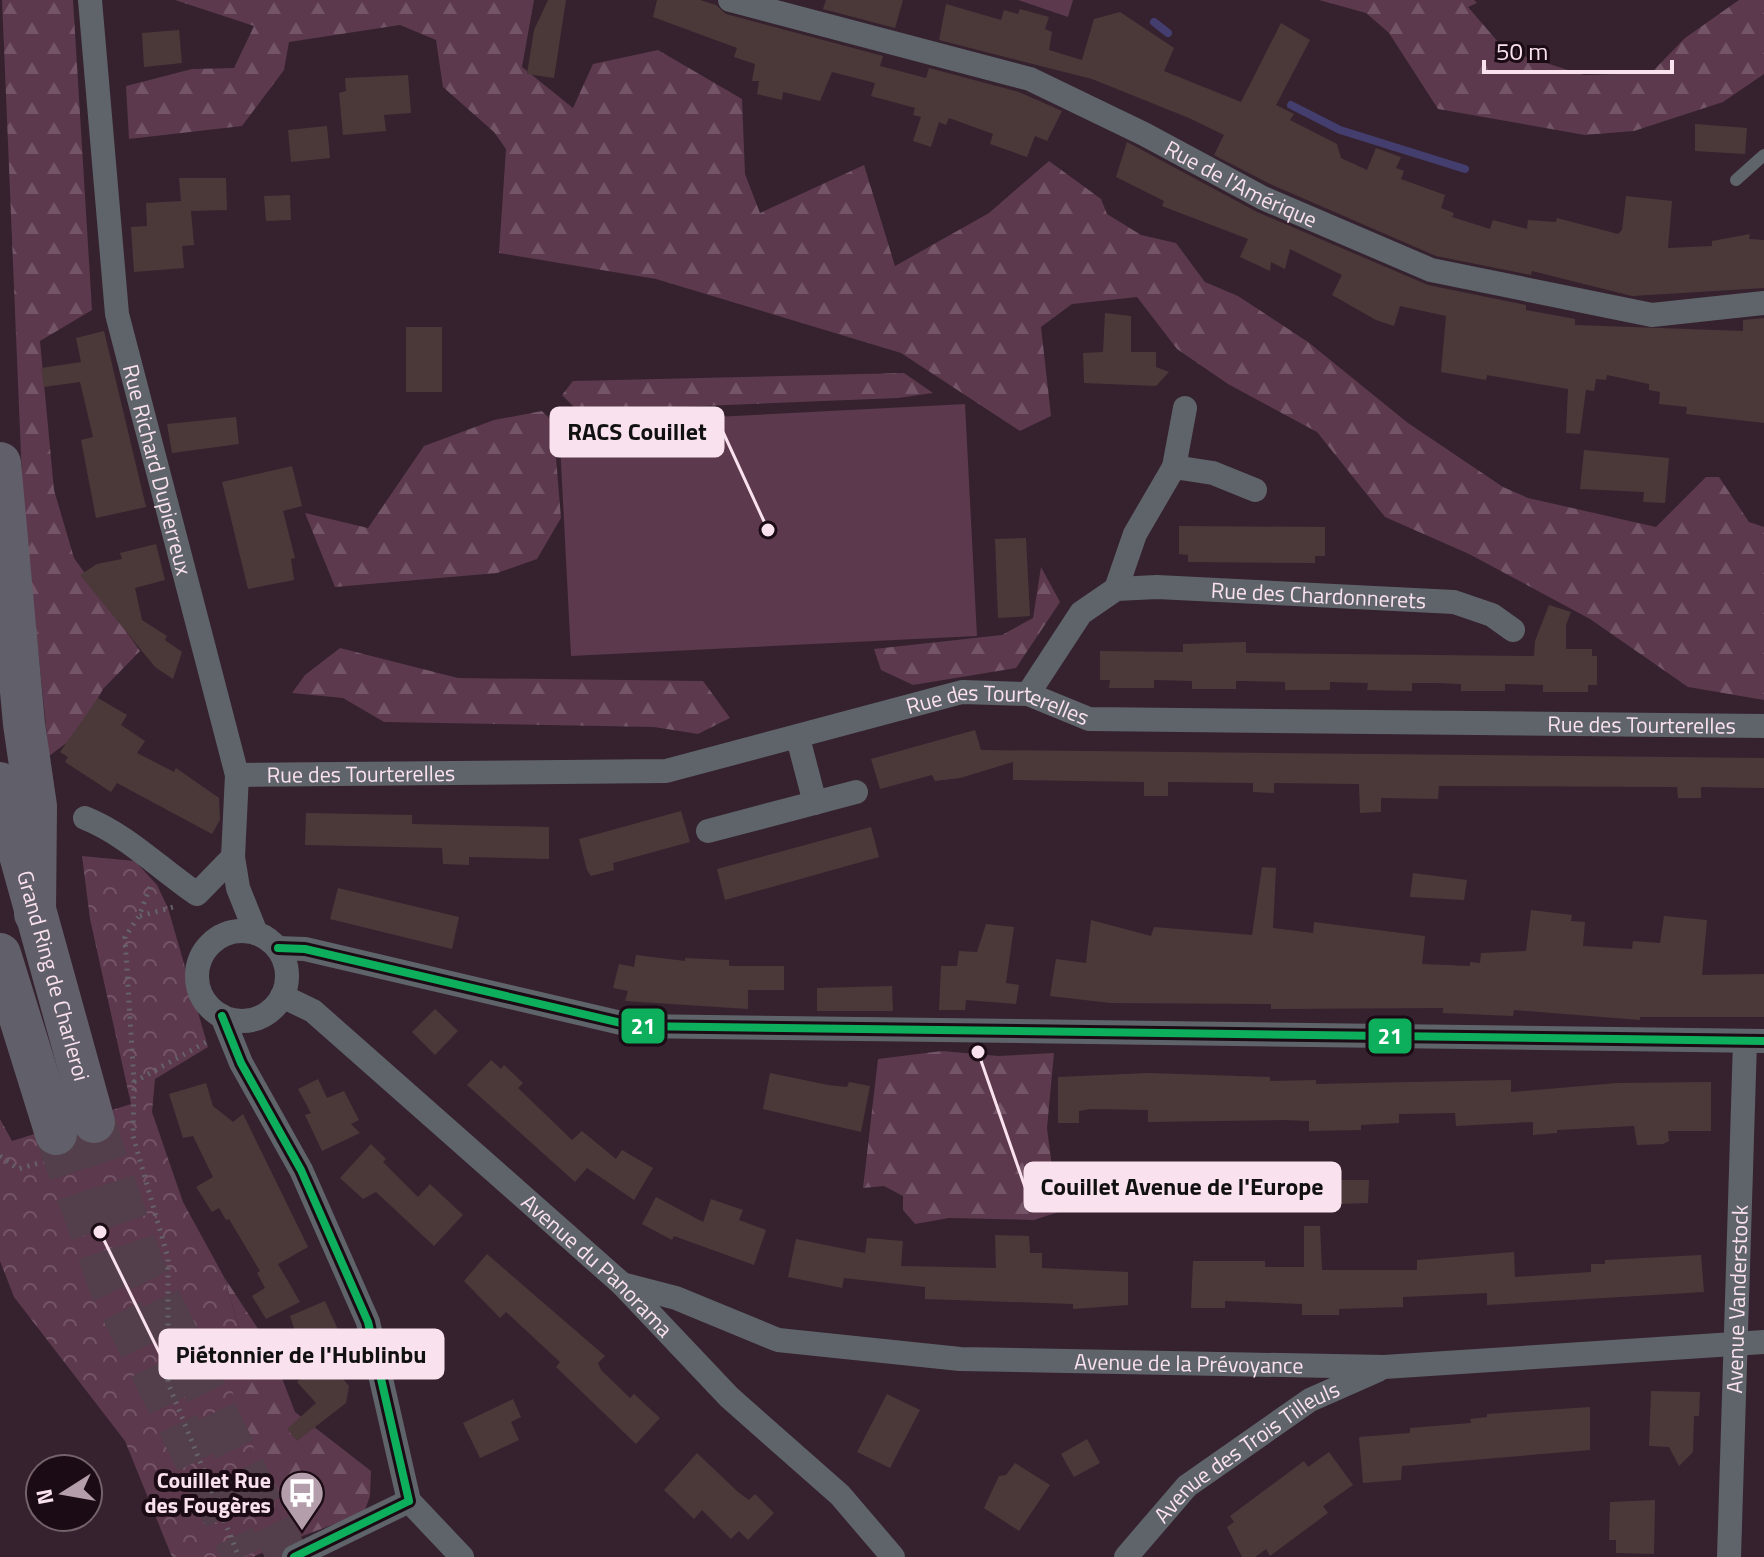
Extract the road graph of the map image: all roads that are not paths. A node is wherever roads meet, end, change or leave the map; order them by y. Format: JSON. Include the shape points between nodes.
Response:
{"nodes":[{"id":1,"x":90,"y":0,"type":"edge"},
{"id":2,"x":730,"y":0,"type":"edge"},
{"id":3,"x":1764,"y":155,"type":"edge"},
{"id":4,"x":1736,"y":180,"type":"dead end"},
{"id":5,"x":1764,"y":303,"type":"edge"},
{"id":6,"x":1185,"y":408,"type":"dead end"},
{"id":7,"x":0,"y":463,"type":"edge"},
{"id":8,"x":1174,"y":467,"type":"junction"},
{"id":9,"x":1255,"y":490,"type":"dead end"},
{"id":10,"x":1116,"y":589,"type":"junction"},
{"id":11,"x":1513,"y":630,"type":"dead end"},
{"id":12,"x":1028,"y":694,"type":"junction"},
{"id":13,"x":1764,"y":726,"type":"edge"},
{"id":14,"x":798,"y":738,"type":"junction"},
{"id":15,"x":237,"y":775,"type":"junction"},
{"id":16,"x":0,"y":783,"type":"edge"},
{"id":17,"x":856,"y":792,"type":"dead end"},
{"id":18,"x":815,"y":803,"type":"junction"},
{"id":19,"x":85,"y":818,"type":"dead end"},
{"id":20,"x":708,"y":831,"type":"dead end"},
{"id":21,"x":233,"y":857,"type":"junction"},
{"id":22,"x":35,"y":914,"type":"junction"},
{"id":23,"x":256,"y":933,"type":"junction"},
{"id":24,"x":278,"y":948,"type":"junction"},
{"id":25,"x":0,"y":954,"type":"edge"},
{"id":26,"x":282,"y":996,"type":"junction"},
{"id":27,"x":224,"y":1023,"type":"junction"},
{"id":28,"x":0,"y":1034,"type":"edge"},
{"id":29,"x":1755,"y":1041,"type":"edge"},
{"id":30,"x":39,"y":1087,"type":"junction"},
{"id":31,"x":622,"y":1284,"type":"junction"},
{"id":32,"x":1737,"y":1342,"type":"junction"},
{"id":33,"x":1764,"y":1342,"type":"edge"},
{"id":34,"x":1384,"y":1367,"type":"junction"},
{"id":35,"x":409,"y":1501,"type":"junction"},
{"id":36,"x":294,"y":1557,"type":"edge"},
{"id":37,"x":462,"y":1557,"type":"edge"},
{"id":38,"x":893,"y":1557,"type":"edge"},
{"id":39,"x":1126,"y":1557,"type":"edge"},
{"id":40,"x":1729,"y":1557,"type":"edge"}],
"edges":[{"from":1,"to":15,"type":"street","name":"Rue Richard Dupierreux","via":[[117,314]]},
{"from":2,"to":5,"type":"street","name":"Rue de l'Amérique","via":[[1030,79],[1263,198],[1431,270],[1652,315]]},
{"from":3,"to":4,"type":"lane"},
{"from":6,"to":8,"type":"street"},
{"from":7,"to":22,"type":"highway","via":[[36,806]]},
{"from":8,"to":9,"type":"street","via":[[1213,473]]},
{"from":8,"to":10,"type":"street","via":[[1135,534]]},
{"from":10,"to":11,"type":"street","name":"Rue des Chardonnerets","via":[[1454,602],[1492,615]]},
{"from":10,"to":12,"type":"street","via":[[1081,613]]},
{"from":12,"to":13,"type":"street","name":"Rue des Tourterelles","via":[[1089,719]]},
{"from":12,"to":14,"type":"street","name":"Rue des Tourterelles","via":[[962,692]]},
{"from":14,"to":15,"type":"street","name":"Rue des Tourterelles","via":[[666,771]]},
{"from":14,"to":18,"type":"street"},
{"from":15,"to":21,"type":"street","name":"Rue Richard Dupierreux"},
{"from":16,"to":22,"type":"highway","name":"Grand Ring de Charleroi"},
{"from":17,"to":18,"type":"street"},
{"from":18,"to":20,"type":"street"},
{"from":19,"to":21,"type":"street","via":[[109,828],[197,894]]},
{"from":21,"to":23,"type":"street","name":"Rue Richard Dupierreux","via":[[238,888]]},
{"from":22,"to":30,"type":"highway","name":"Grand Ring de Charleroi","via":[[75,1128]]},
{"from":23,"to":24,"type":"street"},
{"from":23,"to":27,"type":"street","via":[[219,936],[201,956],[197,984]]},
{"from":24,"to":26,"type":"street","via":[[288,978]]},
{"from":24,"to":29,"type":"street","via":[[305,949],[634,1026]]},
{"from":25,"to":30,"type":"highway","name":"Grand Ring de Charleroi"},
{"from":26,"to":27,"type":"street","via":[[274,1008],[251,1020]]},
{"from":26,"to":31,"type":"street","name":"Avenue du Panorama","via":[[313,1011]]},
{"from":27,"to":35,"type":"street","via":[[301,1170],[368,1322]]},
{"from":28,"to":30,"type":"highway","via":[[6,1054]]},
{"from":29,"to":32,"type":"street","name":"Avenue Vanderstock"},
{"from":31,"to":34,"type":"street","name":"Avenue de la Prévoyance","via":[[676,1298],[778,1340],[960,1359]]},
{"from":31,"to":38,"type":"street","name":"Avenue du Panorama","via":[[729,1397],[840,1495]]},
{"from":32,"to":33,"type":"street","name":"Avenue de la Prévoyance"},
{"from":32,"to":34,"type":"street","name":"Avenue de la Prévoyance"},
{"from":32,"to":40,"type":"street","name":"Avenue Vanderstock"},
{"from":34,"to":39,"type":"street","name":"Avenue des Trois Tilleuls","via":[[1310,1400],[1187,1486]]},
{"from":35,"to":36,"type":"street"},
{"from":35,"to":37,"type":"street"}]}
